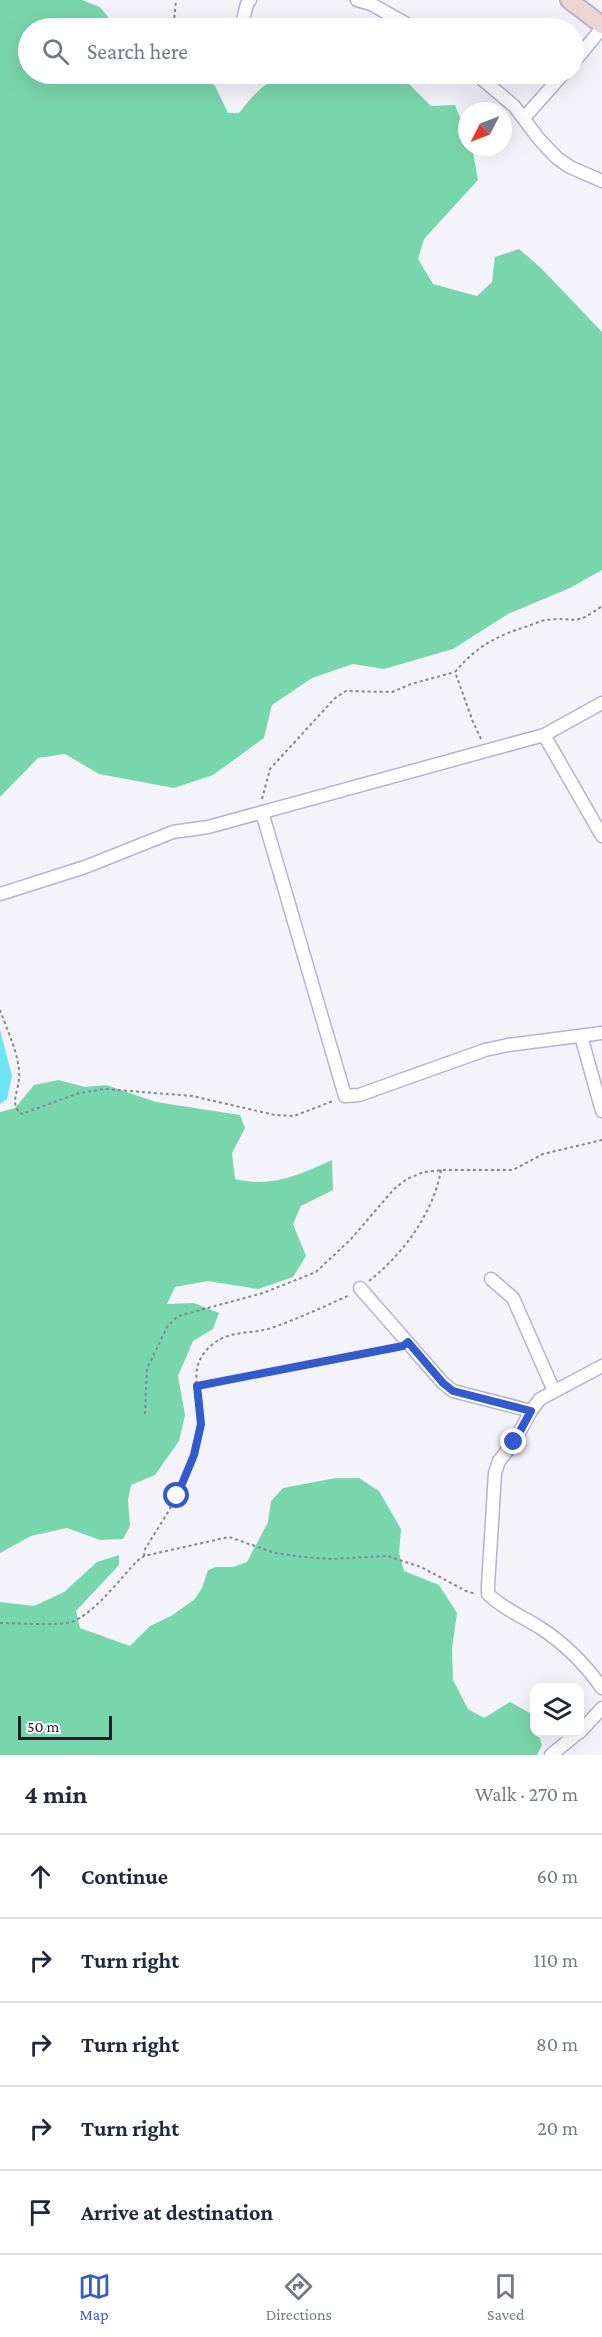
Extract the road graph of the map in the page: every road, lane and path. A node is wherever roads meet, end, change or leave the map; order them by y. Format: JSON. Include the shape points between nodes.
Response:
{"nodes":[{"id":1,"x":176,"y":0,"type":"edge"},
{"id":2,"x":250,"y":0,"type":"edge"},
{"id":3,"x":357,"y":0,"type":"edge"},
{"id":4,"x":569,"y":0,"type":"edge"},
{"id":5,"x":174,"y":18,"type":"edge"},
{"id":6,"x":244,"y":18,"type":"edge"},
{"id":7,"x":396,"y":18,"type":"edge"},
{"id":8,"x":602,"y":26,"type":"edge"},
{"id":9,"x":584,"y":48,"type":"edge"},
{"id":10,"x":488,"y":84,"type":"edge"},
{"id":11,"x":554,"y":84,"type":"edge"},
{"id":12,"x":524,"y":118,"type":"junction"},
{"id":13,"x":602,"y":181,"type":"edge"},
{"id":14,"x":602,"y":606,"type":"edge"},
{"id":15,"x":455,"y":672,"type":"junction"},
{"id":16,"x":602,"y":703,"type":"edge"},
{"id":17,"x":544,"y":735,"type":"junction"},
{"id":18,"x":487,"y":749,"type":"junction"},
{"id":19,"x":262,"y":812,"type":"junction"},
{"id":20,"x":602,"y":836,"type":"edge"},
{"id":21,"x":0,"y":894,"type":"edge"},
{"id":22,"x":0,"y":1010,"type":"edge"},
{"id":23,"x":602,"y":1033,"type":"edge"},
{"id":24,"x":581,"y":1036,"type":"junction"},
{"id":25,"x":345,"y":1096,"type":"junction"},
{"id":26,"x":602,"y":1111,"type":"edge"},
{"id":27,"x":602,"y":1140,"type":"edge"},
{"id":28,"x":441,"y":1170,"type":"junction"},
{"id":29,"x":491,"y":1279,"type":"dead end"},
{"id":30,"x":360,"y":1288,"type":"junction"},
{"id":31,"x":408,"y":1342,"type":"junction"},
{"id":32,"x":602,"y":1366,"type":"edge"},
{"id":33,"x":197,"y":1386,"type":"junction"},
{"id":34,"x":554,"y":1391,"type":"junction"},
{"id":35,"x":531,"y":1411,"type":"junction"},
{"id":36,"x":145,"y":1414,"type":"dead end"},
{"id":37,"x":144,"y":1557,"type":"junction"},
{"id":38,"x":488,"y":1594,"type":"junction"},
{"id":39,"x":0,"y":1623,"type":"edge"},
{"id":40,"x":602,"y":1688,"type":"edge"},
{"id":41,"x":602,"y":1708,"type":"edge"},
{"id":42,"x":584,"y":1727,"type":"edge"},
{"id":43,"x":573,"y":1737,"type":"edge"},
{"id":44,"x":551,"y":1755,"type":"edge"}],
"edges":[{"from":1,"to":5,"type":"path"},
{"from":2,"to":6,"type":"street"},
{"from":3,"to":7,"type":"street"},
{"from":4,"to":8,"type":"main road"},
{"from":8,"to":9,"type":"street"},
{"from":10,"to":12,"type":"street"},
{"from":11,"to":12,"type":"street"},
{"from":12,"to":13,"type":"street","via":[[557,158]]},
{"from":14,"to":15,"type":"path","via":[[577,621],[546,620],[490,640]]},
{"from":15,"to":18,"type":"path"},
{"from":15,"to":19,"type":"path","via":[[392,692],[346,691],[335,698],[270,769]]},
{"from":16,"to":17,"type":"street"},
{"from":17,"to":18,"type":"street"},
{"from":17,"to":20,"type":"street"},
{"from":18,"to":19,"type":"street"},
{"from":19,"to":21,"type":"street","via":[[173,832],[85,867]]},
{"from":19,"to":25,"type":"street"},
{"from":22,"to":25,"type":"path","via":[[16,1058],[20,1077],[14,1101],[22,1114],[79,1093],[105,1089],[192,1096],[294,1116]]},
{"from":23,"to":24,"type":"street"},
{"from":24,"to":25,"type":"street","via":[[485,1050],[359,1095]]},
{"from":24,"to":26,"type":"street"},
{"from":27,"to":28,"type":"path","via":[[543,1154],[513,1170]]},
{"from":28,"to":30,"type":"path","via":[[419,1227],[386,1268]]},
{"from":28,"to":36,"type":"path","via":[[424,1172],[394,1189],[316,1272],[263,1293],[178,1316],[167,1327],[147,1369]]},
{"from":29,"to":34,"type":"street","via":[[513,1298]]},
{"from":30,"to":31,"type":"street"},
{"from":30,"to":33,"type":"path","via":[[271,1329],[232,1334],[213,1343],[196,1369]]},
{"from":31,"to":33,"type":"path"},
{"from":31,"to":35,"type":"street","via":[[453,1391]]},
{"from":32,"to":34,"type":"street"},
{"from":33,"to":37,"type":"path","via":[[201,1424],[194,1455]]},
{"from":34,"to":35,"type":"street","via":[[540,1399]]},
{"from":35,"to":38,"type":"street","via":[[495,1473]]},
{"from":37,"to":38,"type":"path","via":[[229,1537],[275,1553],[303,1557],[387,1556],[421,1567],[466,1591]]},
{"from":37,"to":39,"type":"path","via":[[90,1611],[73,1621]]},
{"from":38,"to":40,"type":"street","via":[[562,1644]]},
{"from":41,"to":42,"type":"street"},
{"from":43,"to":44,"type":"street"}]}
